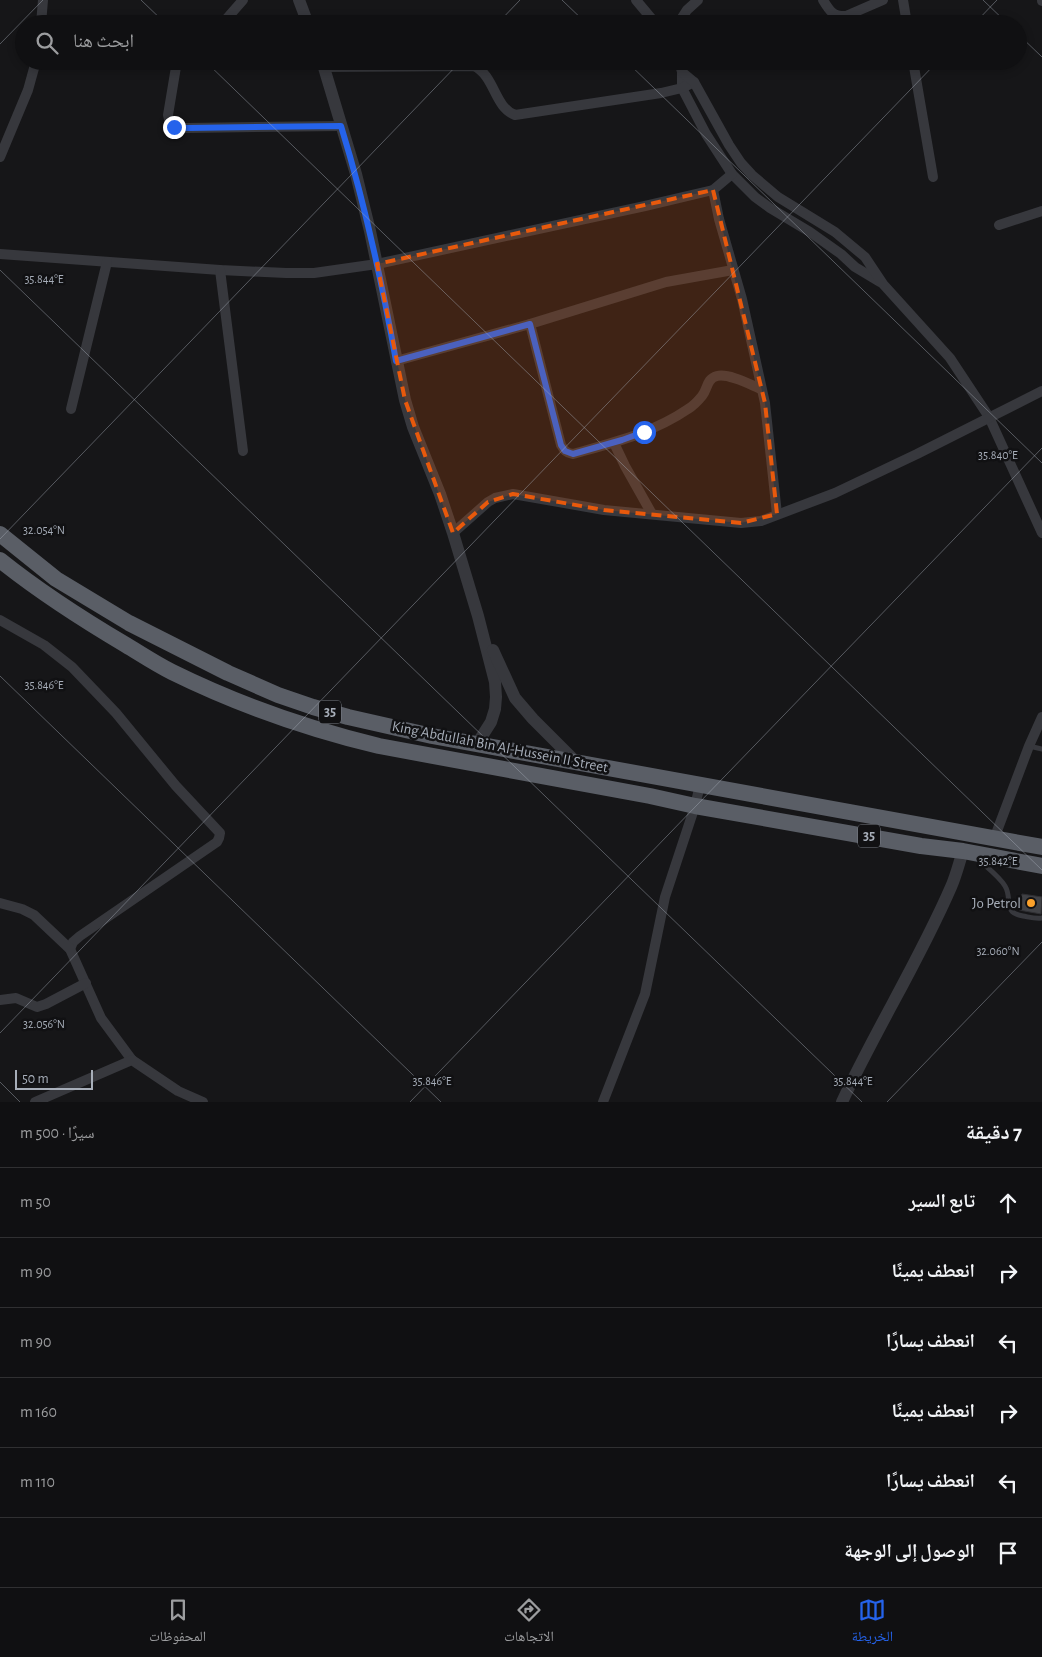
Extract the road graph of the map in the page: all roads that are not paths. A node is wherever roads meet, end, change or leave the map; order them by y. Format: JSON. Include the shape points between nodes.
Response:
{"nodes":[{"id":1,"x":43,"y":0,"type":"edge"},
{"id":2,"x":243,"y":0,"type":"edge"},
{"id":3,"x":299,"y":0,"type":"edge"},
{"id":4,"x":636,"y":0,"type":"edge"},
{"id":5,"x":698,"y":0,"type":"edge"},
{"id":6,"x":823,"y":0,"type":"edge"},
{"id":7,"x":883,"y":0,"type":"edge"},
{"id":8,"x":903,"y":0,"type":"edge"},
{"id":9,"x":42,"y":15,"type":"edge"},
{"id":10,"x":230,"y":15,"type":"edge"},
{"id":11,"x":305,"y":15,"type":"edge"},
{"id":12,"x":648,"y":15,"type":"edge"},
{"id":13,"x":684,"y":15,"type":"edge"},
{"id":14,"x":836,"y":15,"type":"edge"},
{"id":15,"x":848,"y":15,"type":"edge"},
{"id":16,"x":906,"y":15,"type":"edge"},
{"id":17,"x":34,"y":70,"type":"edge"},
{"id":18,"x":176,"y":70,"type":"edge"},
{"id":19,"x":325,"y":70,"type":"edge"},
{"id":20,"x":480,"y":70,"type":"edge"},
{"id":21,"x":915,"y":70,"type":"edge"},
{"id":22,"x":682,"y":72,"type":"joint"},
{"id":23,"x":694,"y":82,"type":"junction"},
{"id":24,"x":682,"y":88,"type":"junction"},
{"id":25,"x":341,"y":126,"type":"junction"},
{"id":26,"x":0,"y":156,"type":"edge"},
{"id":27,"x":732,"y":174,"type":"junction"},
{"id":28,"x":933,"y":178,"type":"dead end"},
{"id":29,"x":713,"y":190,"type":"junction"},
{"id":30,"x":1042,"y":210,"type":"edge"},
{"id":31,"x":999,"y":225,"type":"dead end"},
{"id":32,"x":0,"y":254,"type":"edge"},
{"id":33,"x":107,"y":262,"type":"junction"},
{"id":34,"x":377,"y":264,"type":"junction"},
{"id":35,"x":220,"y":270,"type":"junction"},
{"id":36,"x":733,"y":270,"type":"junction"},
{"id":37,"x":883,"y":284,"type":"junction"},
{"id":38,"x":530,"y":324,"type":"junction"},
{"id":39,"x":396,"y":361,"type":"junction"},
{"id":40,"x":762,"y":389,"type":"junction"},
{"id":41,"x":1042,"y":392,"type":"edge"},
{"id":42,"x":71,"y":409,"type":"dead end"},
{"id":43,"x":989,"y":417,"type":"junction"},
{"id":44,"x":614,"y":443,"type":"junction"},
{"id":45,"x":243,"y":452,"type":"dead end"},
{"id":46,"x":652,"y":514,"type":"junction"},
{"id":47,"x":778,"y":514,"type":"junction"},
{"id":48,"x":453,"y":533,"type":"junction"},
{"id":49,"x":1042,"y":533,"type":"edge"},
{"id":50,"x":0,"y":534,"type":"edge"},
{"id":51,"x":0,"y":560,"type":"edge"},
{"id":52,"x":478,"y":616,"type":"junction"},
{"id":53,"x":0,"y":620,"type":"edge"},
{"id":54,"x":1042,"y":717,"type":"edge"},
{"id":55,"x":477,"y":744,"type":"junction"},
{"id":56,"x":1029,"y":746,"type":"junction"},
{"id":57,"x":1042,"y":750,"type":"edge"},
{"id":58,"x":575,"y":761,"type":"junction"},
{"id":59,"x":700,"y":785,"type":"junction"},
{"id":60,"x":695,"y":806,"type":"junction"},
{"id":61,"x":994,"y":839,"type":"junction"},
{"id":62,"x":1042,"y":848,"type":"edge"},
{"id":63,"x":967,"y":852,"type":"junction"},
{"id":64,"x":1042,"y":866,"type":"edge"},
{"id":65,"x":0,"y":903,"type":"edge"},
{"id":66,"x":1042,"y":918,"type":"edge"},
{"id":67,"x":70,"y":949,"type":"junction"},
{"id":68,"x":86,"y":983,"type":"junction"},
{"id":69,"x":0,"y":1000,"type":"edge"},
{"id":70,"x":132,"y":1060,"type":"junction"},
{"id":71,"x":35,"y":1102,"type":"edge"},
{"id":72,"x":203,"y":1102,"type":"edge"},
{"id":73,"x":603,"y":1102,"type":"edge"},
{"id":74,"x":842,"y":1102,"type":"edge"}],
"edges":[{"from":1,"to":9,"type":"street"},
{"from":2,"to":10,"type":"street"},
{"from":3,"to":11,"type":"street"},
{"from":4,"to":12,"type":"street"},
{"from":5,"to":13,"type":"street"},
{"from":6,"to":14,"type":"street"},
{"from":7,"to":15,"type":"street"},
{"from":8,"to":16,"type":"street"},
{"from":17,"to":26,"type":"street"},
{"from":18,"to":25,"type":"street","via":[[168,115],[174,127]]},
{"from":19,"to":25,"type":"street"},
{"from":20,"to":24,"type":"street","via":[[505,108],[515,115]]},
{"from":21,"to":28,"type":"street"},
{"from":22,"to":23,"type":"street"},
{"from":22,"to":24,"type":"street"},
{"from":23,"to":24,"type":"street"},
{"from":23,"to":37,"type":"street","via":[[741,164],[778,197],[852,245],[865,257]]},
{"from":24,"to":27,"type":"street"},
{"from":25,"to":34,"type":"street"},
{"from":27,"to":29,"type":"street"},
{"from":27,"to":37,"type":"street","via":[[770,208]]},
{"from":29,"to":34,"type":"street"},
{"from":29,"to":36,"type":"street"},
{"from":30,"to":31,"type":"street"},
{"from":32,"to":33,"type":"street"},
{"from":33,"to":35,"type":"street"},
{"from":33,"to":42,"type":"street"},
{"from":34,"to":35,"type":"street","via":[[298,274]]},
{"from":34,"to":39,"type":"street"},
{"from":35,"to":45,"type":"street"},
{"from":36,"to":38,"type":"street","via":[[666,282]]},
{"from":36,"to":40,"type":"street"},
{"from":37,"to":43,"type":"street","via":[[950,358]]},
{"from":38,"to":39,"type":"street"},
{"from":38,"to":44,"type":"street","via":[[565,451],[573,454]]},
{"from":39,"to":48,"type":"street","via":[[413,426]]},
{"from":40,"to":44,"type":"street","via":[[730,377],[717,376],[710,380],[704,395],[687,410]]},
{"from":40,"to":47,"type":"street"},
{"from":41,"to":43,"type":"street"},
{"from":43,"to":47,"type":"street","via":[[835,493]]},
{"from":43,"to":49,"type":"street"},
{"from":44,"to":46,"type":"street"},
{"from":46,"to":47,"type":"street","via":[[741,523],[761,521]]},
{"from":46,"to":48,"type":"street","via":[[514,494],[488,502]]},
{"from":48,"to":52,"type":"street"},
{"from":50,"to":55,"type":"highway","name":"King Abdullah Bin Al-Hussein II Street","number":"35","via":[[56,579],[129,623],[228,673],[313,707],[348,717]]},
{"from":51,"to":60,"type":"highway","name":"King Abdullah Bin Al-Hussein II Street","number":"35","via":[[73,613],[171,672],[291,721],[379,746]]},
{"from":52,"to":55,"type":"street","via":[[496,697],[491,722]]},
{"from":52,"to":58,"type":"street","via":[[515,698]]},
{"from":53,"to":67,"type":"street","via":[[44,645],[72,667],[220,833],[217,842],[80,936]]},
{"from":54,"to":56,"type":"street"},
{"from":55,"to":58,"type":"highway","name":"King Abdullah Bin Al-Hussein II Street","number":"35"},
{"from":56,"to":57,"type":"lane"},
{"from":56,"to":61,"type":"street"},
{"from":58,"to":59,"type":"highway","name":"King Abdullah Bin Al-Hussein II Street","number":"35"},
{"from":59,"to":60,"type":"street"},
{"from":59,"to":61,"type":"highway","name":"King Abdullah Bin Al-Hussein II Street","number":"35"},
{"from":60,"to":63,"type":"highway","name":"King Abdullah Bin Al-Hussein II Street","number":"35"},
{"from":60,"to":73,"type":"street","via":[[665,897],[645,994]]},
{"from":61,"to":62,"type":"highway","name":"King Abdullah Bin Al-Hussein II Street","number":"35"},
{"from":63,"to":64,"type":"highway","name":"King Abdullah Bin Al-Hussein II Street","number":"35"},
{"from":63,"to":66,"type":"lane","via":[[1006,888],[1012,913]]},
{"from":63,"to":74,"type":"street"},
{"from":65,"to":67,"type":"street","via":[[34,915]]},
{"from":67,"to":68,"type":"street"},
{"from":68,"to":69,"type":"street","via":[[36,1007],[16,998]]},
{"from":68,"to":70,"type":"street","via":[[101,1018]]},
{"from":70,"to":71,"type":"street"},
{"from":70,"to":72,"type":"street","via":[[178,1091]]}]}
